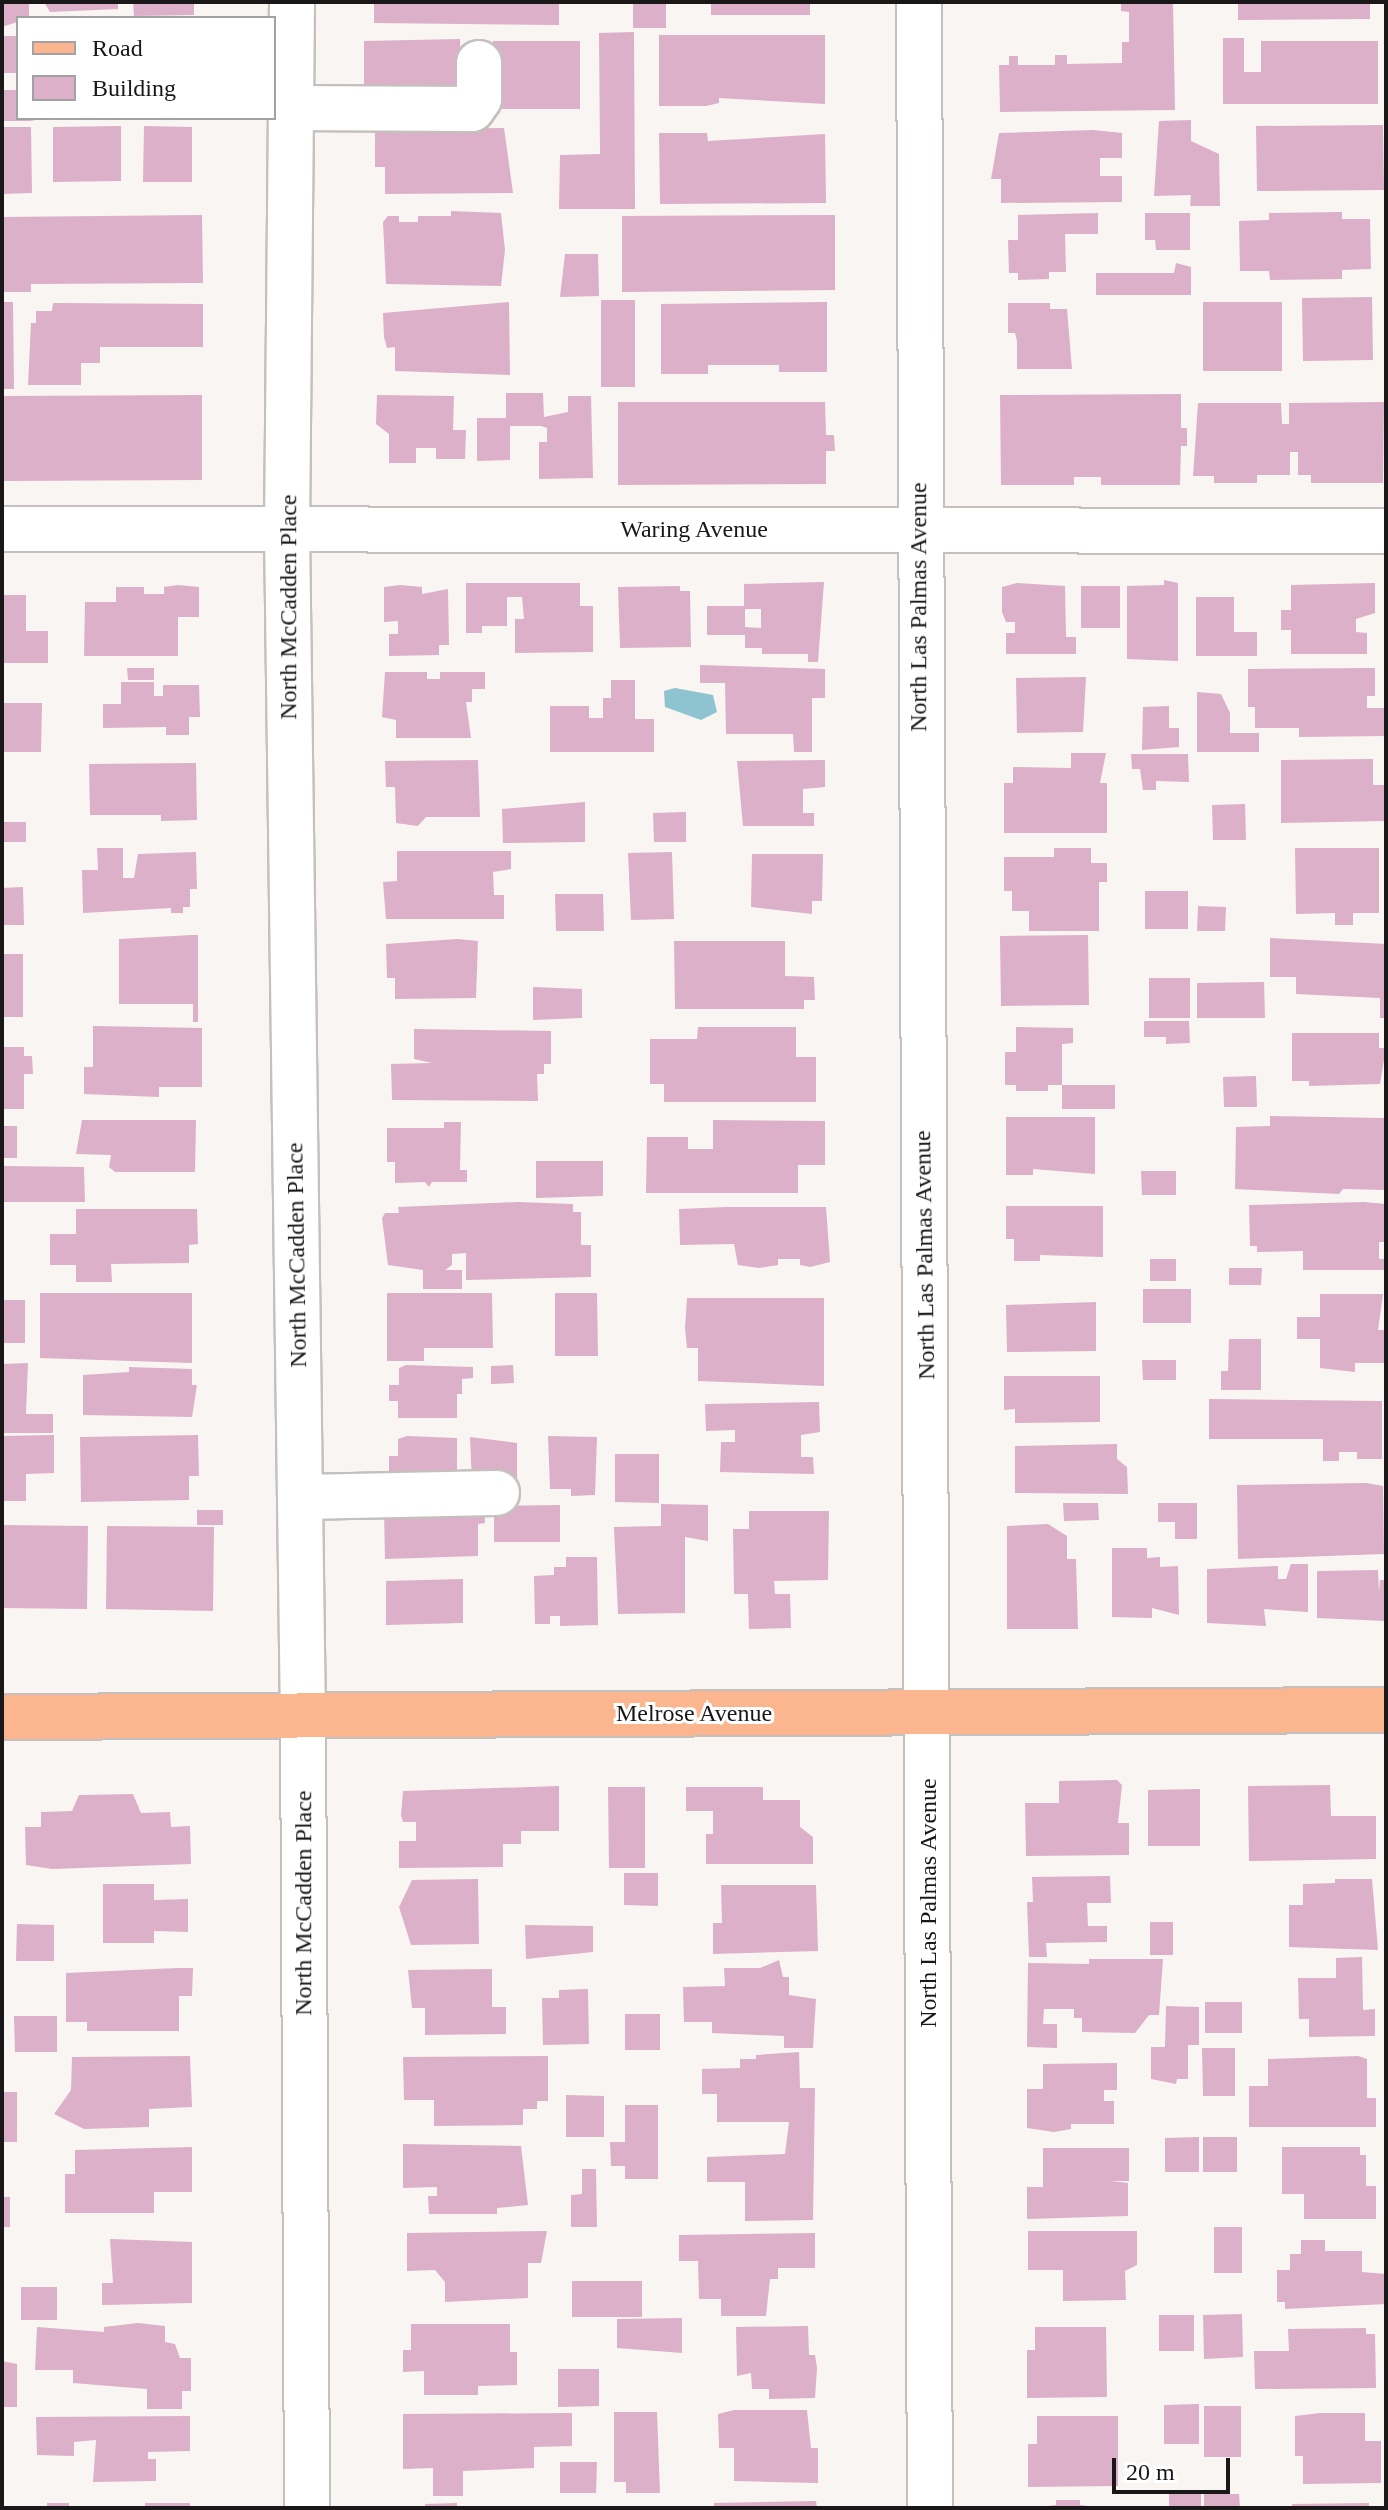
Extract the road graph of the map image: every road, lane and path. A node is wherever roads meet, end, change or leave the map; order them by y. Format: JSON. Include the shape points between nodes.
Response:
{"nodes":[{"id":1,"x":292,"y":2,"type":"edge"},
{"id":2,"x":919,"y":2,"type":"edge"},
{"id":3,"x":479,"y":63,"type":"dead end"},
{"id":4,"x":291,"y":108,"type":"junction"},
{"id":5,"x":2,"y":529,"type":"edge"},
{"id":6,"x":919,"y":530,"type":"junction"},
{"id":7,"x":287,"y":531,"type":"junction"},
{"id":8,"x":1386,"y":531,"type":"edge"},
{"id":9,"x":497,"y":1493,"type":"dead end"},
{"id":10,"x":300,"y":1497,"type":"junction"},
{"id":11,"x":1386,"y":1710,"type":"edge"},
{"id":12,"x":929,"y":1713,"type":"junction"},
{"id":13,"x":303,"y":1716,"type":"junction"},
{"id":14,"x":2,"y":1717,"type":"edge"},
{"id":15,"x":307,"y":2508,"type":"edge"},
{"id":16,"x":930,"y":2508,"type":"edge"}],
"edges":[{"from":1,"to":4,"type":"street","name":"North McCadden Place"},
{"from":2,"to":6,"type":"street","name":"North Las Palmas Avenue"},
{"from":3,"to":4,"type":"street","via":[[479,99],[472,109]]},
{"from":4,"to":7,"type":"street","name":"North McCadden Place"},
{"from":5,"to":7,"type":"street","name":"Waring Avenue"},
{"from":6,"to":7,"type":"street","name":"Waring Avenue"},
{"from":6,"to":8,"type":"street","name":"Waring Avenue"},
{"from":6,"to":12,"type":"street","name":"North Las Palmas Avenue"},
{"from":7,"to":10,"type":"street","name":"North McCadden Place"},
{"from":9,"to":10,"type":"street"},
{"from":10,"to":13,"type":"street","name":"North McCadden Place"},
{"from":11,"to":12,"type":"main road","name":"Melrose Avenue"},
{"from":12,"to":13,"type":"main road","name":"Melrose Avenue"},
{"from":12,"to":16,"type":"street","name":"North Las Palmas Avenue"},
{"from":13,"to":14,"type":"main road","name":"Melrose Avenue"},
{"from":13,"to":15,"type":"street","name":"North McCadden Place"}]}
